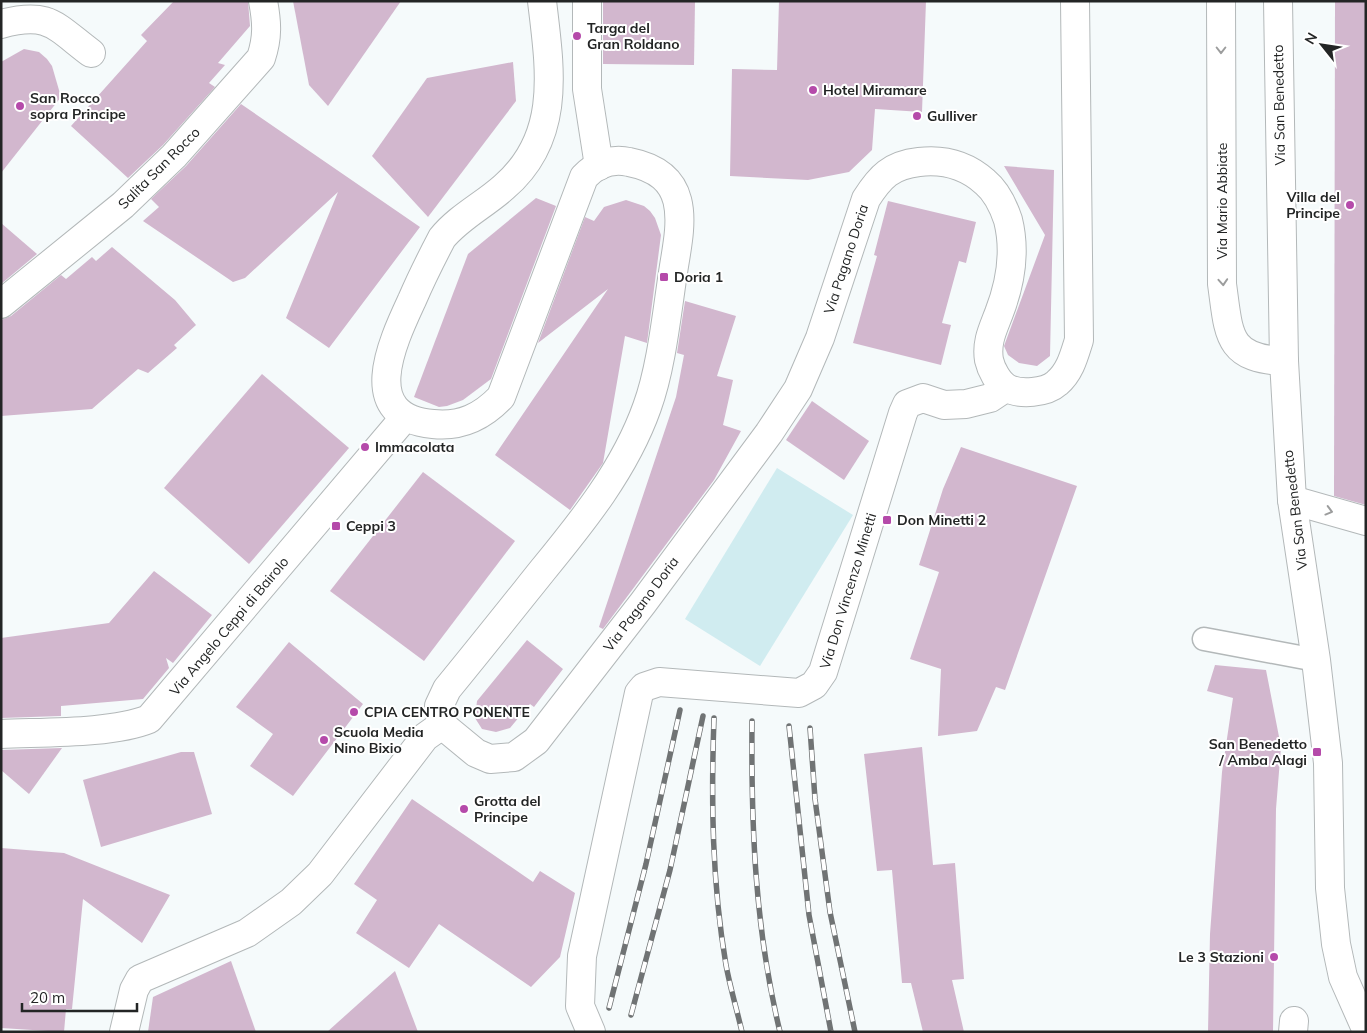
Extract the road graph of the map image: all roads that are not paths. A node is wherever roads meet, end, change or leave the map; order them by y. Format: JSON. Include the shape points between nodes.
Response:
{"nodes":[{"id":1,"x":263,"y":1,"type":"edge"},
{"id":2,"x":542,"y":1,"type":"edge"},
{"id":3,"x":587,"y":1,"type":"edge"},
{"id":4,"x":1075,"y":1,"type":"edge"},
{"id":5,"x":1221,"y":1,"type":"edge"},
{"id":6,"x":1278,"y":1,"type":"edge"},
{"id":7,"x":1,"y":24,"type":"edge"},
{"id":8,"x":91,"y":53,"type":"dead end"},
{"id":9,"x":599,"y":166,"type":"junction"},
{"id":10,"x":1,"y":304,"type":"edge"},
{"id":11,"x":1284,"y":361,"type":"junction"},
{"id":12,"x":1005,"y":388,"type":"junction"},
{"id":13,"x":405,"y":418,"type":"junction"},
{"id":14,"x":1292,"y":500,"type":"junction"},
{"id":15,"x":1366,"y":521,"type":"edge"},
{"id":16,"x":1204,"y":639,"type":"dead end"},
{"id":17,"x":1316,"y":660,"type":"junction"},
{"id":18,"x":442,"y":726,"type":"junction"},
{"id":19,"x":1,"y":734,"type":"edge"},
{"id":20,"x":1363,"y":1018,"type":"edge"},
{"id":21,"x":124,"y":1032,"type":"edge"},
{"id":22,"x":591,"y":1032,"type":"edge"}],
"edges":[{"from":1,"to":10,"type":"street","name":"Salita San Rocco","via":[[267,23],[261,58],[174,156],[123,205]]},
{"from":2,"to":13,"type":"street","via":[[549,60],[547,115],[539,140],[521,170],[452,227],[432,257],[391,344],[386,368],[386,387],[391,401]]},
{"from":3,"to":9,"type":"street","via":[[587,89]]},
{"from":4,"to":12,"type":"street","via":[[1079,340],[1066,375],[1056,385],[1028,392]]},
{"from":5,"to":11,"type":"street","name":"Via Mario Abbiate","one_way":true,"via":[[1222,274],[1227,319],[1232,338],[1241,352],[1261,360]]},
{"from":6,"to":11,"type":"street","name":"Via San Benedetto"},
{"from":7,"to":8,"type":"street","via":[[38,18],[49,22]]},
{"from":9,"to":13,"type":"street","via":[[584,176],[501,397],[489,410],[462,423],[431,424]]},
{"from":9,"to":18,"type":"street","via":[[608,161],[626,161],[652,171],[678,196],[678,240],[648,405],[618,470],[566,542],[447,689],[439,706]]},
{"from":11,"to":14,"type":"street","name":"Via San Benedetto"},
{"from":12,"to":18,"type":"street","name":"Via Pagano Doria","via":[[989,361],[988,347],[990,331],[1006,291],[1014,248],[1003,203],[970,169],[928,161],[907,163],[892,170],[877,180],[866,199],[820,338],[798,389],[648,596],[536,741],[514,758],[490,759],[476,753]]},
{"from":12,"to":22,"type":"street","name":"Via Don Vincenzo Minetti","via":[[978,402],[944,405],[923,398],[907,404],[823,672],[814,685],[799,693],[659,682],[644,687],[640,692],[582,956],[580,1006]]},
{"from":13,"to":19,"type":"street","name":"Via Angelo Ceppi di Bairolo","via":[[149,719],[116,727]]},
{"from":14,"to":15,"type":"street","one_way":true},
{"from":14,"to":17,"type":"street","name":"Via San Benedetto"},
{"from":16,"to":17,"type":"lane"},
{"from":17,"to":20,"type":"street","name":"Via San Benedetto","via":[[1328,763],[1330,888],[1336,944],[1343,976]]},
{"from":18,"to":21,"type":"street","via":[[425,737],[320,874],[291,902],[247,934],[140,979],[134,990]]}]}
